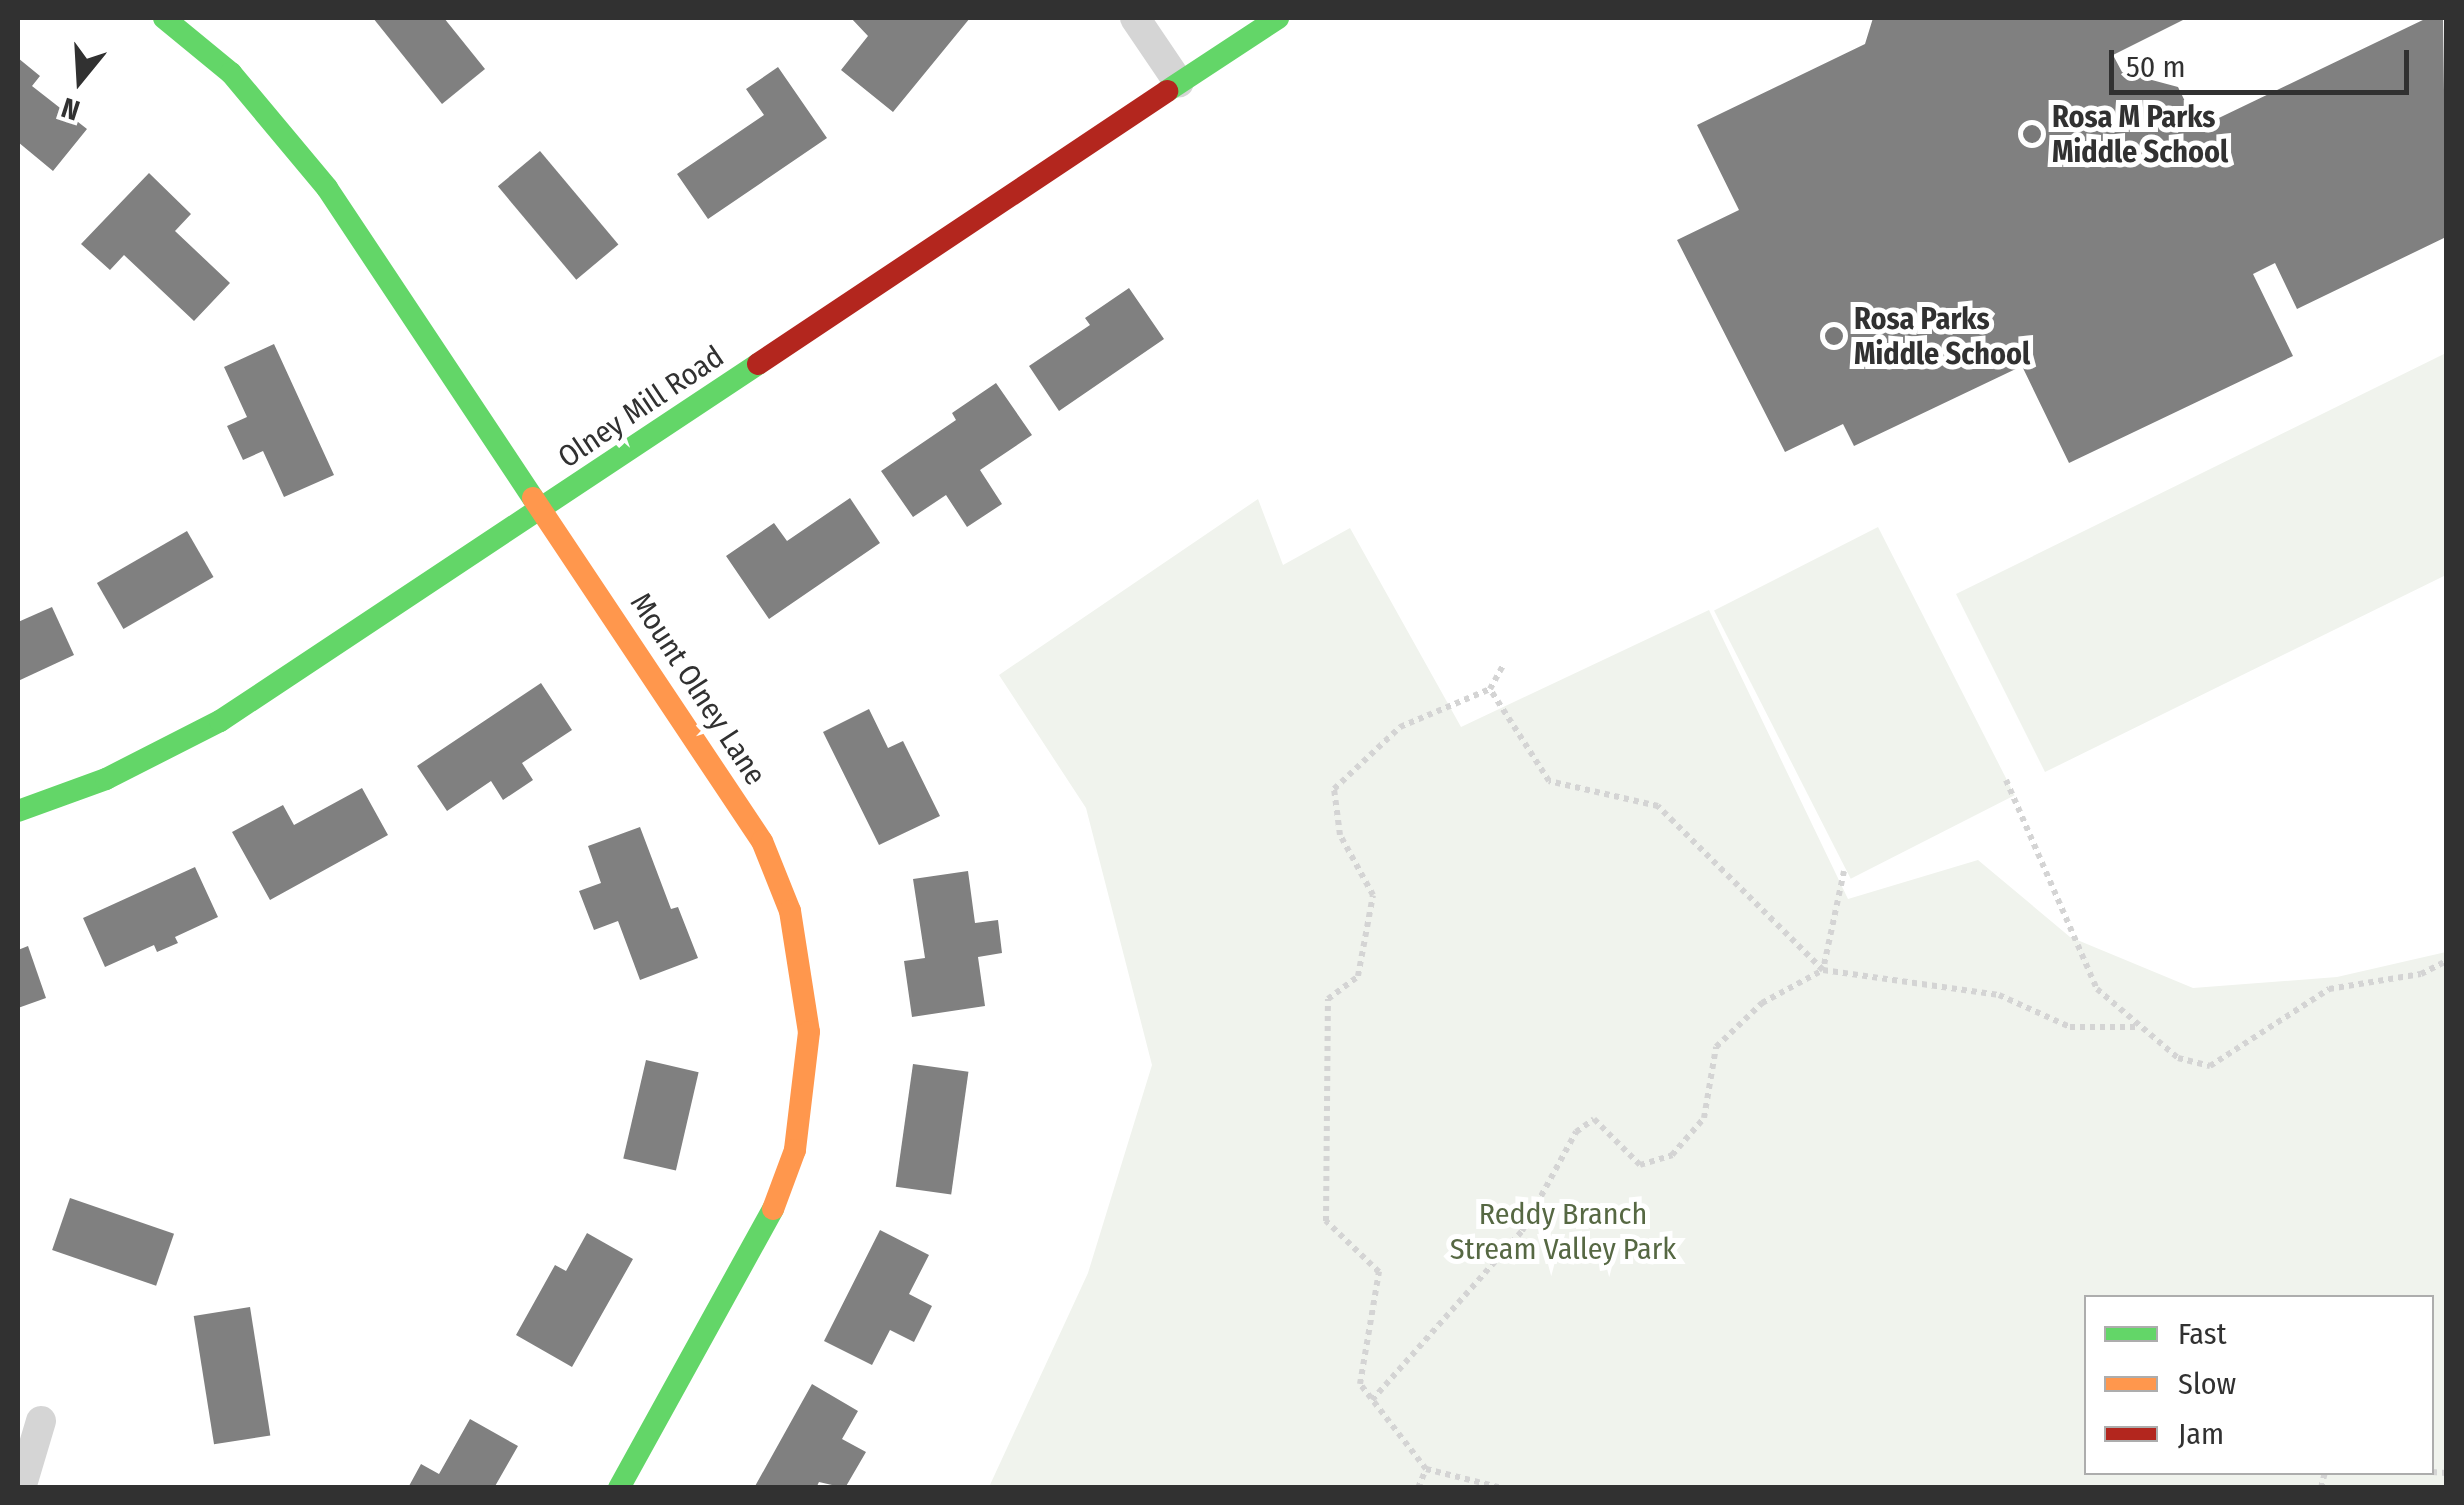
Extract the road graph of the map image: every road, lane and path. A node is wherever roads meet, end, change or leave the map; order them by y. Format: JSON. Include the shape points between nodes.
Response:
{"nodes":[{"id":1,"x":164,"y":18,"type":"edge"},
{"id":2,"x":1135,"y":18,"type":"edge"},
{"id":3,"x":1278,"y":18,"type":"edge"},
{"id":4,"x":1179,"y":83,"type":"junction"},
{"id":5,"x":543,"y":508,"type":"junction"},
{"id":6,"x":1504,"y":664,"type":"dead end"},
{"id":7,"x":1490,"y":689,"type":"junction"},
{"id":8,"x":2006,"y":780,"type":"dead end"},
{"id":9,"x":18,"y":811,"type":"edge"},
{"id":10,"x":1844,"y":871,"type":"dead end"},
{"id":11,"x":2446,"y":961,"type":"edge"},
{"id":12,"x":1823,"y":970,"type":"junction"},
{"id":13,"x":2142,"y":1027,"type":"junction"},
{"id":14,"x":1372,"y":1400,"type":"junction"},
{"id":15,"x":41,"y":1421,"type":"dead end"},
{"id":16,"x":1426,"y":1469,"type":"junction"},
{"id":17,"x":22,"y":1488,"type":"edge"},
{"id":18,"x":620,"y":1488,"type":"edge"},
{"id":19,"x":1418,"y":1488,"type":"edge"},
{"id":20,"x":1502,"y":1488,"type":"edge"}],
"edges":[{"from":1,"to":5,"type":"street","name":"Mount Olney Lane","via":[[231,74],[327,188]]},
{"from":2,"to":4,"type":"street"},
{"from":3,"to":4,"type":"street","name":"Olney Mill Road"},
{"from":4,"to":5,"type":"street","name":"Olney Mill Road"},
{"from":5,"to":9,"type":"street","name":"Olney Mill Road","via":[[220,721],[106,780]]},
{"from":5,"to":18,"type":"street","name":"Mount Olney Lane","via":[[762,841],[790,912],[808,1032],[795,1150],[784,1186]]},
{"from":6,"to":7,"type":"path"},
{"from":7,"to":12,"type":"path","via":[[1550,781],[1658,806]]},
{"from":7,"to":14,"type":"path","via":[[1400,727],[1334,789],[1340,835],[1373,895],[1358,976],[1328,999],[1326,1221],[1379,1272],[1360,1384]]},
{"from":8,"to":13,"type":"path","via":[[2097,989]]},
{"from":10,"to":12,"type":"path"},
{"from":11,"to":13,"type":"path","via":[[2421,974],[2329,989],[2210,1066],[2178,1058]]},
{"from":12,"to":13,"type":"path","via":[[1999,995],[2070,1028]]},
{"from":12,"to":14,"type":"path","via":[[1762,1004],[1716,1047],[1704,1118],[1672,1155],[1640,1166],[1594,1119],[1576,1132],[1522,1231]]},
{"from":14,"to":16,"type":"path"},
{"from":15,"to":17,"type":"street"},
{"from":16,"to":19,"type":"path"},
{"from":16,"to":20,"type":"path"}]}
